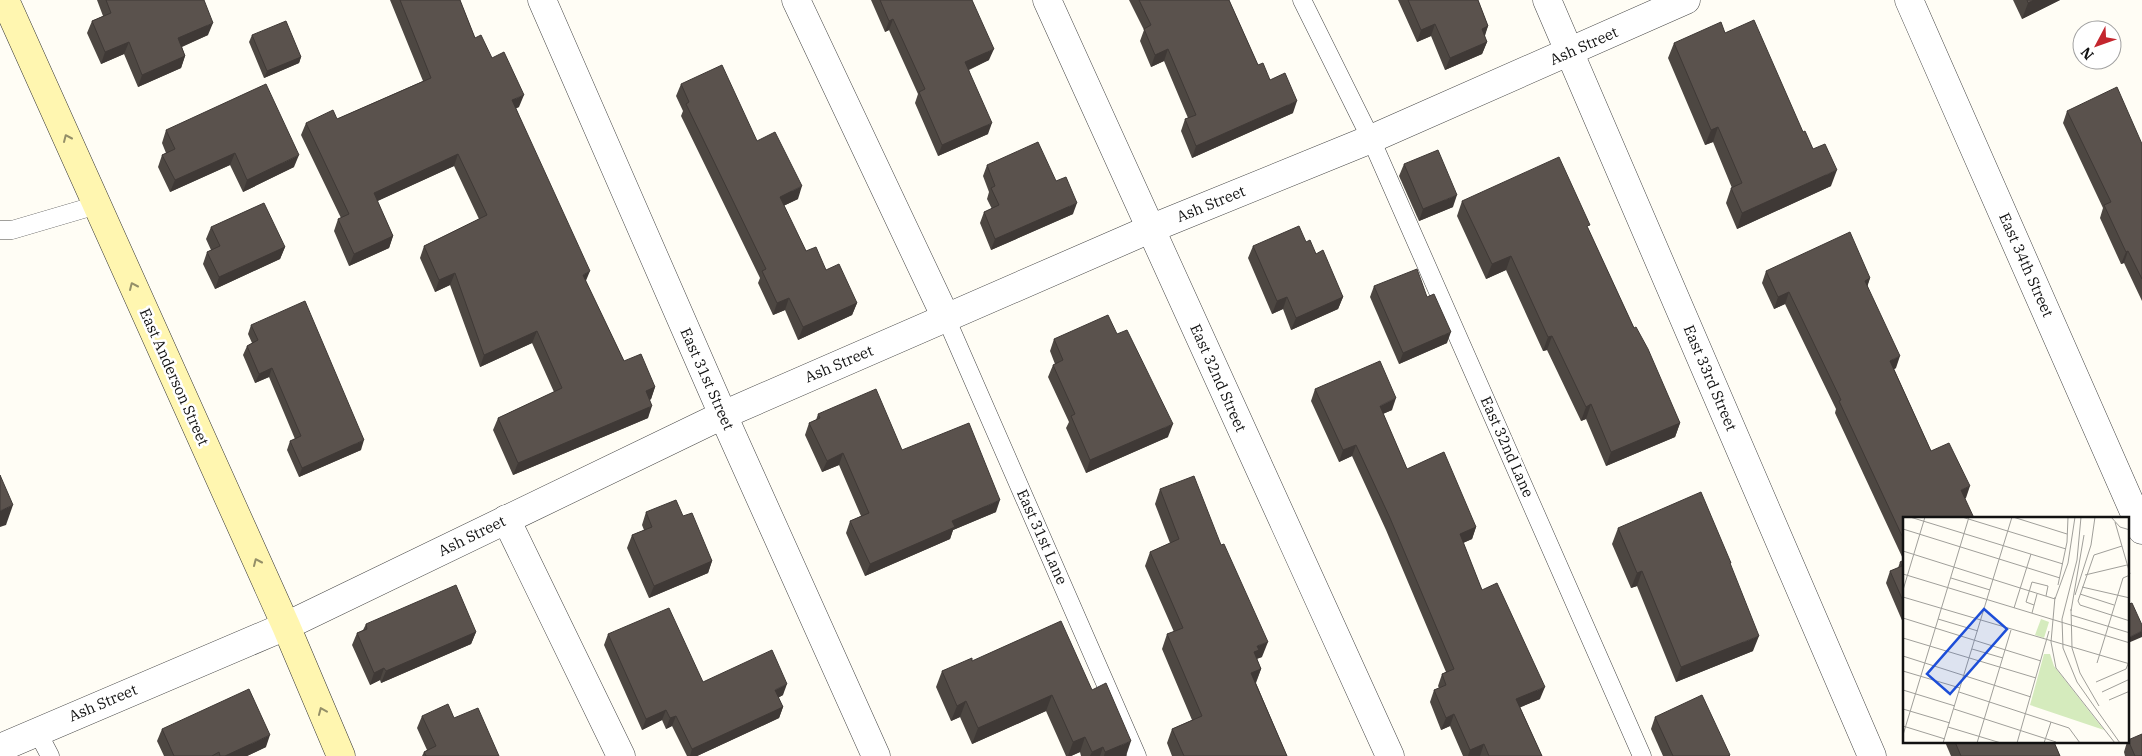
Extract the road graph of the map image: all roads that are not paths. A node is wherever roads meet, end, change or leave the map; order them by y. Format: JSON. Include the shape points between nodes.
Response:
{"nodes":[{"id":1,"x":5,"y":0,"type":"edge"},
{"id":2,"x":542,"y":0,"type":"edge"},
{"id":3,"x":796,"y":0,"type":"edge"},
{"id":4,"x":1047,"y":0,"type":"edge"},
{"id":5,"x":1302,"y":0,"type":"edge"},
{"id":6,"x":1547,"y":0,"type":"edge"},
{"id":7,"x":1686,"y":0,"type":"edge"},
{"id":8,"x":1909,"y":0,"type":"edge"},
{"id":9,"x":1570,"y":52,"type":"junction"},
{"id":10,"x":1371,"y":139,"type":"junction"},
{"id":11,"x":97,"y":205,"type":"junction"},
{"id":12,"x":1150,"y":229,"type":"junction"},
{"id":13,"x":0,"y":230,"type":"edge"},
{"id":14,"x":946,"y":318,"type":"junction"},
{"id":15,"x":723,"y":415,"type":"junction"},
{"id":16,"x":506,"y":519,"type":"junction"},
{"id":17,"x":2142,"y":530,"type":"edge"},
{"id":18,"x":286,"y":626,"type":"junction"},
{"id":19,"x":37,"y":731,"type":"junction"},
{"id":20,"x":0,"y":748,"type":"edge"},
{"id":21,"x":50,"y":756,"type":"edge"},
{"id":22,"x":341,"y":756,"type":"edge"},
{"id":23,"x":621,"y":756,"type":"edge"},
{"id":24,"x":876,"y":756,"type":"edge"},
{"id":25,"x":1137,"y":756,"type":"edge"},
{"id":26,"x":1390,"y":756,"type":"edge"},
{"id":27,"x":1642,"y":756,"type":"edge"},
{"id":28,"x":1872,"y":756,"type":"edge"}],
"edges":[{"from":11,"to":1,"type":"main road","name":"East Anderson Street","one_way":true},
{"from":2,"to":15,"type":"street","name":"East 31st Street"},
{"from":3,"to":14,"type":"street"},
{"from":4,"to":12,"type":"street","name":"East 32nd Street"},
{"from":5,"to":10,"type":"lane","name":"East 32nd Lane"},
{"from":6,"to":9,"type":"street","name":"East 33rd Street"},
{"from":7,"to":9,"type":"street","name":"Ash Street"},
{"from":8,"to":17,"type":"street","name":"East 34th Street"},
{"from":9,"to":10,"type":"street","name":"Ash Street"},
{"from":9,"to":28,"type":"street","name":"East 33rd Street"},
{"from":10,"to":12,"type":"street","name":"Ash Street"},
{"from":10,"to":27,"type":"lane","name":"East 32nd Lane"},
{"from":11,"to":13,"type":"lane","via":[[12,230]]},
{"from":18,"to":11,"type":"main road","name":"East Anderson Street","one_way":true},
{"from":12,"to":14,"type":"street","name":"Ash Street"},
{"from":12,"to":26,"type":"street","name":"East 32nd Street"},
{"from":14,"to":15,"type":"street","name":"Ash Street"},
{"from":14,"to":25,"type":"lane","name":"East 31st Lane"},
{"from":15,"to":16,"type":"street","name":"Ash Street"},
{"from":15,"to":24,"type":"street","name":"East 31st Street"},
{"from":16,"to":18,"type":"street","name":"Ash Street"},
{"from":16,"to":23,"type":"street"},
{"from":18,"to":19,"type":"street","name":"Ash Street"},
{"from":22,"to":18,"type":"main road","name":"East Anderson Street","one_way":true},
{"from":19,"to":20,"type":"street","name":"Ash Street"},
{"from":19,"to":21,"type":"lane"}]}
